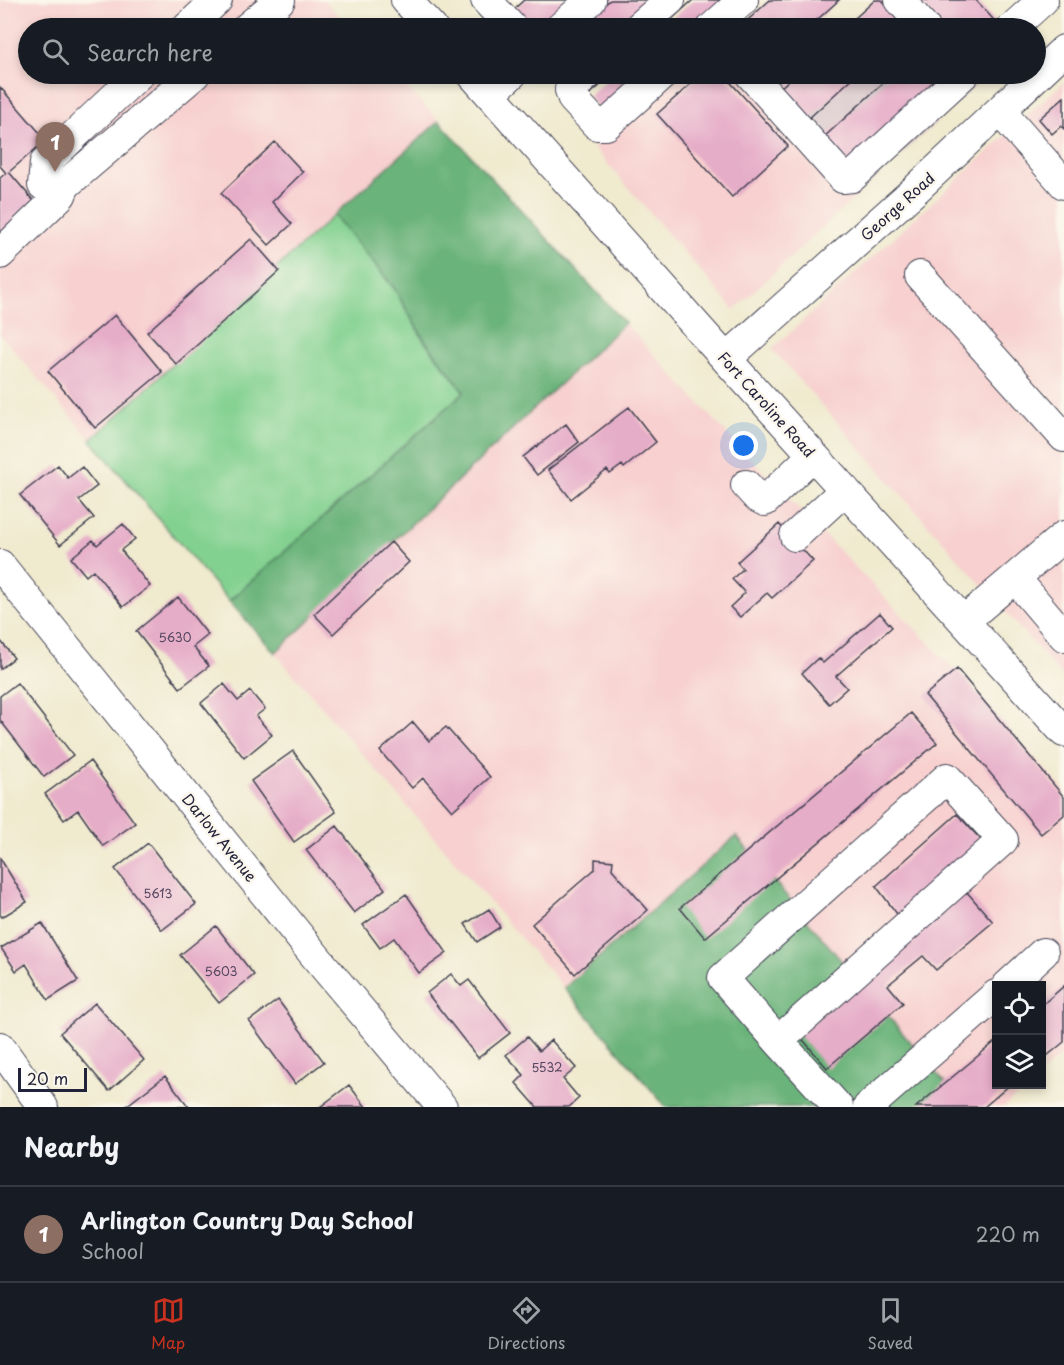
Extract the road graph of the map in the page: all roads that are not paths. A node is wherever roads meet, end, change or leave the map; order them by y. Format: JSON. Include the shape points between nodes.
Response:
{"nodes":[{"id":1,"x":217,"y":0,"type":"edge"},
{"id":2,"x":280,"y":0,"type":"edge"},
{"id":3,"x":406,"y":0,"type":"edge"},
{"id":4,"x":486,"y":0,"type":"edge"},
{"id":5,"x":591,"y":0,"type":"edge"},
{"id":6,"x":670,"y":0,"type":"edge"},
{"id":7,"x":743,"y":0,"type":"edge"},
{"id":8,"x":900,"y":0,"type":"edge"},
{"id":9,"x":1043,"y":0,"type":"edge"},
{"id":10,"x":198,"y":18,"type":"edge"},
{"id":11,"x":259,"y":18,"type":"edge"},
{"id":12,"x":423,"y":18,"type":"edge"},
{"id":13,"x":503,"y":18,"type":"edge"},
{"id":14,"x":571,"y":18,"type":"edge"},
{"id":15,"x":649,"y":18,"type":"edge"},
{"id":16,"x":723,"y":18,"type":"edge"},
{"id":17,"x":916,"y":18,"type":"edge"},
{"id":18,"x":1023,"y":18,"type":"edge"},
{"id":19,"x":1064,"y":50,"type":"edge"},
{"id":20,"x":1046,"y":67,"type":"edge"},
{"id":21,"x":128,"y":84,"type":"edge"},
{"id":22,"x":183,"y":84,"type":"edge"},
{"id":23,"x":481,"y":84,"type":"edge"},
{"id":24,"x":577,"y":84,"type":"edge"},
{"id":25,"x":652,"y":84,"type":"edge"},
{"id":26,"x":759,"y":84,"type":"edge"},
{"id":27,"x":953,"y":84,"type":"edge"},
{"id":28,"x":1028,"y":84,"type":"edge"},
{"id":29,"x":1000,"y":111,"type":"junction"},
{"id":30,"x":82,"y":128,"type":"junction"},
{"id":31,"x":106,"y":150,"type":"junction"},
{"id":32,"x":1064,"y":184,"type":"edge"},
{"id":33,"x":65,"y":185,"type":"junction"},
{"id":34,"x":0,"y":254,"type":"edge"},
{"id":35,"x":920,"y":276,"type":"dead end"},
{"id":36,"x":726,"y":359,"type":"junction"},
{"id":37,"x":1064,"y":437,"type":"edge"},
{"id":38,"x":813,"y":455,"type":"junction"},
{"id":39,"x":746,"y":485,"type":"dead end"},
{"id":40,"x":845,"y":490,"type":"junction"},
{"id":41,"x":795,"y":536,"type":"dead end"},
{"id":42,"x":1064,"y":536,"type":"edge"},
{"id":43,"x":0,"y":565,"type":"edge"},
{"id":44,"x":1015,"y":578,"type":"junction"},
{"id":45,"x":964,"y":621,"type":"junction"},
{"id":46,"x":1064,"y":636,"type":"edge"},
{"id":47,"x":1064,"y":732,"type":"edge"},
{"id":48,"x":1043,"y":953,"type":"dead end"},
{"id":49,"x":1012,"y":981,"type":"edge"},
{"id":50,"x":992,"y":998,"type":"edge"},
{"id":51,"x":778,"y":1041,"type":"junction"},
{"id":52,"x":0,"y":1047,"type":"edge"},
{"id":53,"x":43,"y":1107,"type":"edge"},
{"id":54,"x":442,"y":1107,"type":"edge"},
{"id":55,"x":838,"y":1107,"type":"edge"},
{"id":56,"x":868,"y":1107,"type":"edge"}],
"edges":[{"from":1,"to":10,"type":"street"},
{"from":2,"to":11,"type":"street"},
{"from":3,"to":12,"type":"street"},
{"from":4,"to":13,"type":"street"},
{"from":5,"to":14,"type":"street"},
{"from":6,"to":15,"type":"street"},
{"from":7,"to":16,"type":"street"},
{"from":8,"to":17,"type":"street"},
{"from":9,"to":18,"type":"street"},
{"from":19,"to":20,"type":"street","name":"George Road"},
{"from":21,"to":30,"type":"street"},
{"from":22,"to":31,"type":"street"},
{"from":23,"to":36,"type":"street","name":"Fort Caroline Road"},
{"from":24,"to":25,"type":"street","via":[[570,90],[573,99],[597,125],[606,125]]},
{"from":26,"to":27,"type":"street","via":[[843,178],[852,177]]},
{"from":28,"to":29,"type":"street","name":"George Road"},
{"from":29,"to":32,"type":"street"},
{"from":29,"to":36,"type":"street","name":"George Road"},
{"from":30,"to":31,"type":"street"},
{"from":30,"to":33,"type":"street","via":[[45,163],[43,185]]},
{"from":31,"to":33,"type":"street"},
{"from":33,"to":34,"type":"street","via":[[61,195]]},
{"from":35,"to":37,"type":"street"},
{"from":36,"to":38,"type":"street","name":"Fort Caroline Road"},
{"from":38,"to":39,"type":"street","via":[[765,501]]},
{"from":38,"to":40,"type":"street","name":"Fort Caroline Road"},
{"from":40,"to":41,"type":"street"},
{"from":40,"to":45,"type":"street","name":"Fort Caroline Road"},
{"from":42,"to":44,"type":"street"},
{"from":43,"to":54,"type":"street","name":"Darlow Avenue"},
{"from":44,"to":45,"type":"street"},
{"from":44,"to":46,"type":"street"},
{"from":45,"to":47,"type":"street","name":"Fort Caroline Road"},
{"from":48,"to":49,"type":"street"},
{"from":50,"to":56,"type":"street"},
{"from":51,"to":51,"type":"street","via":[[1003,840],[947,778],[723,978]]},
{"from":51,"to":55,"type":"street"},
{"from":52,"to":53,"type":"street"}]}
